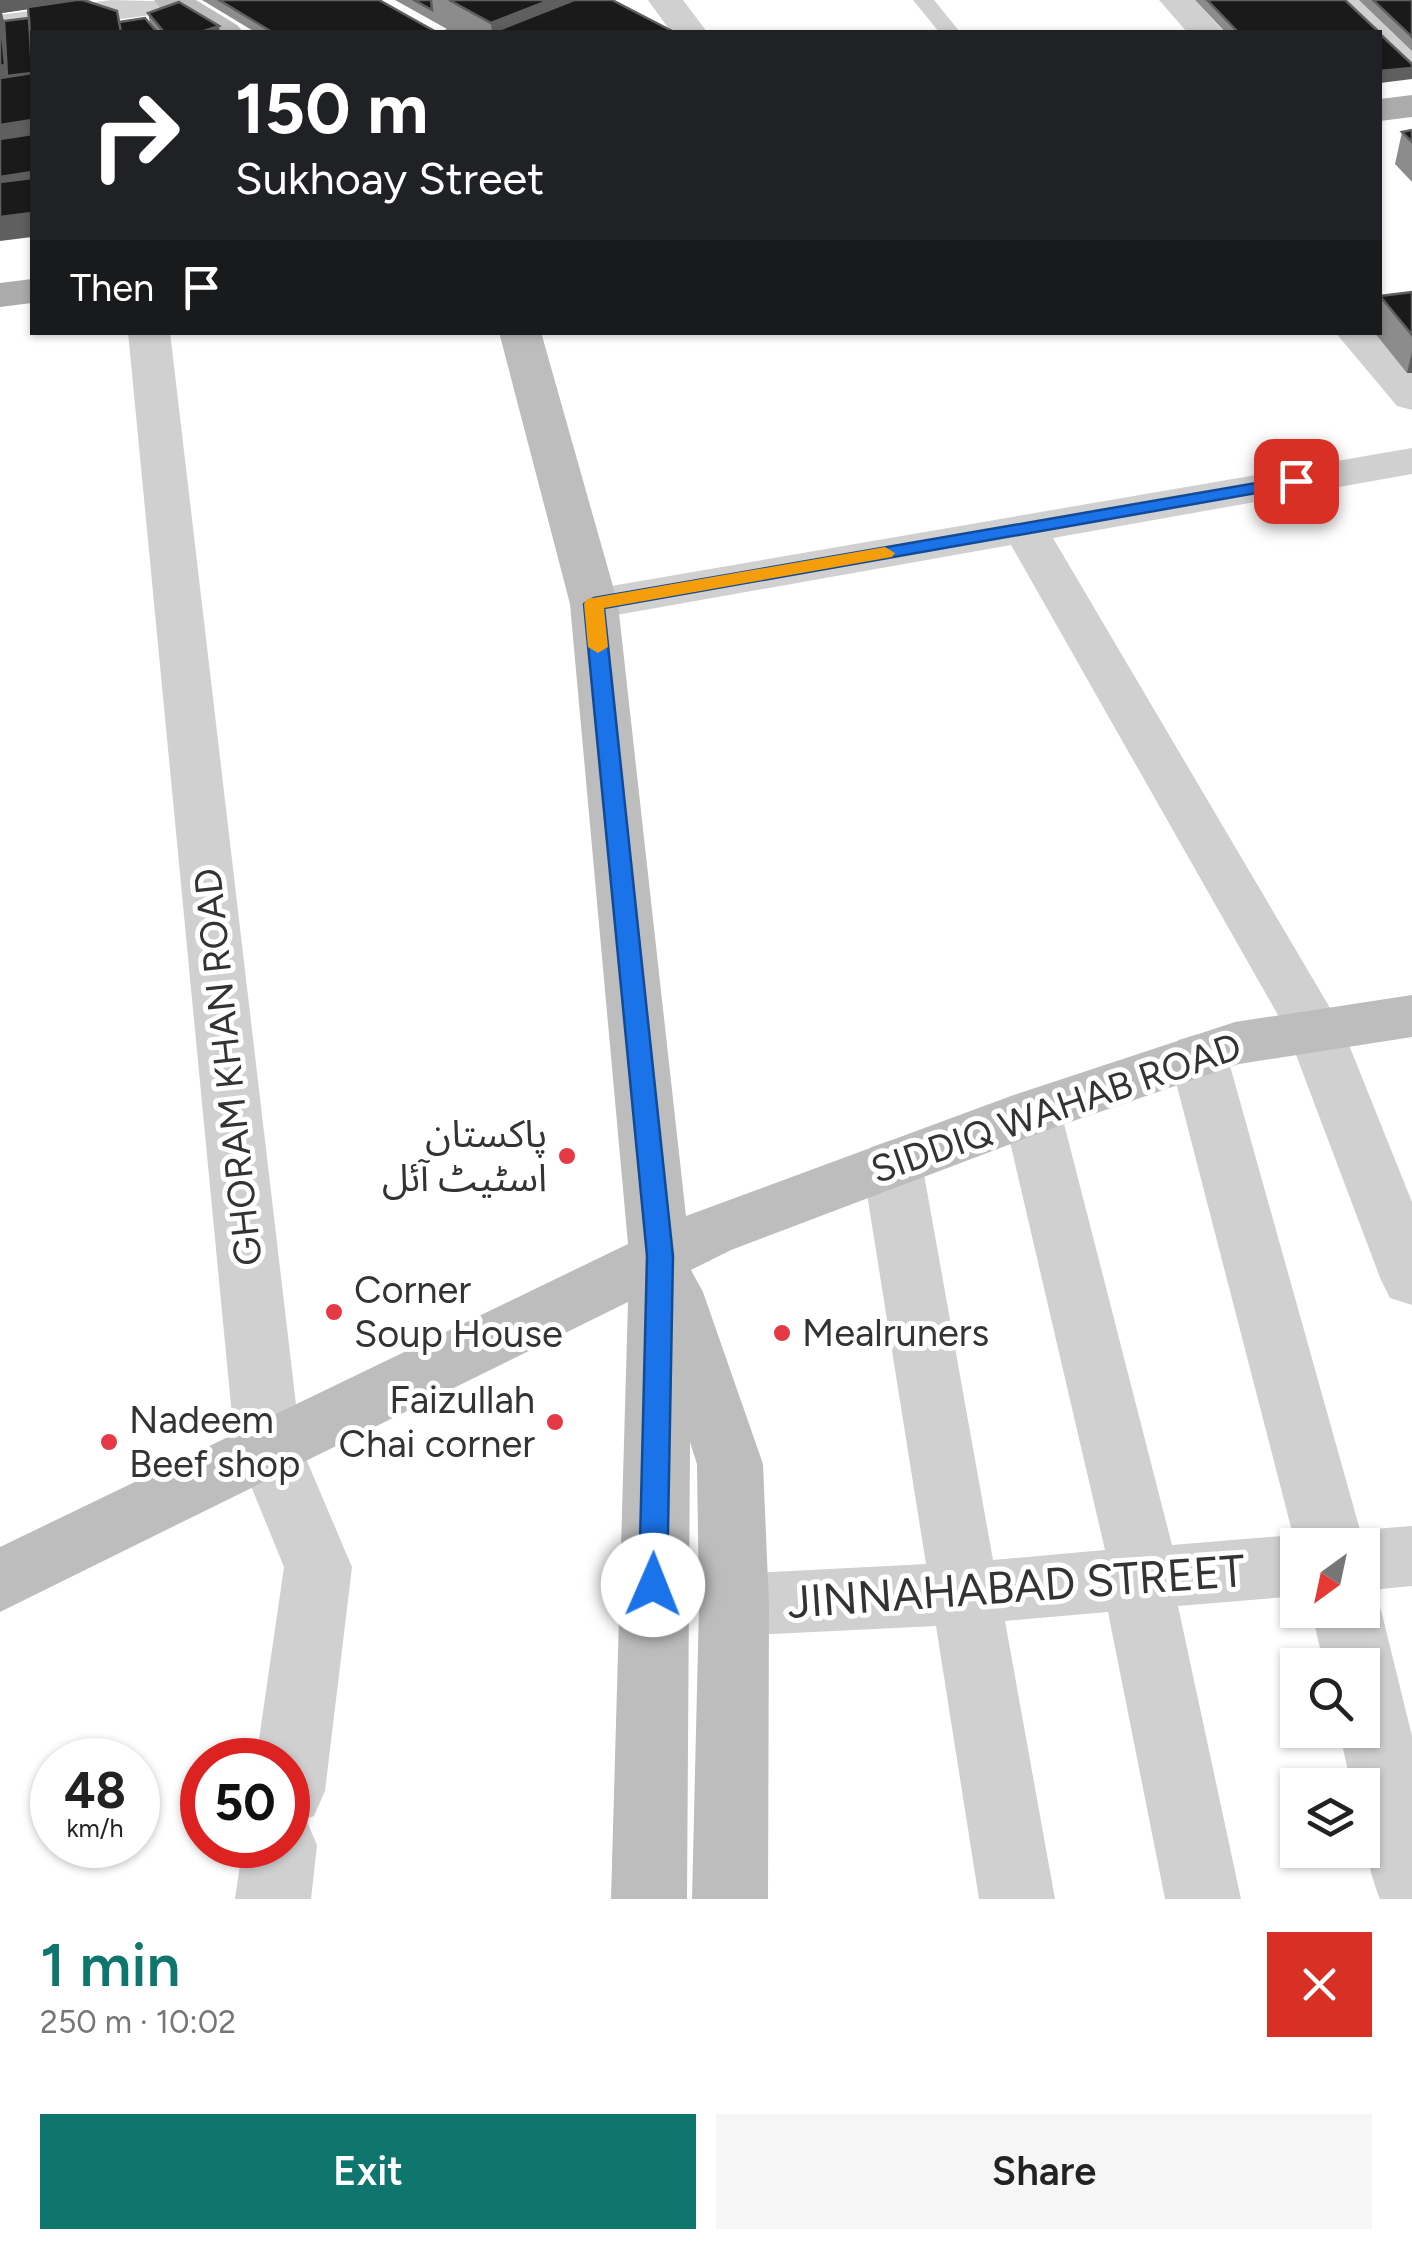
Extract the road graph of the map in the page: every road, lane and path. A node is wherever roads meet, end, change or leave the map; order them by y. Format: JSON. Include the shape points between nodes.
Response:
{"nodes":[{"id":1,"x":665,"y":0,"type":"edge"},
{"id":2,"x":923,"y":0,"type":"edge"},
{"id":3,"x":1176,"y":0,"type":"edge"},
{"id":4,"x":1352,"y":0,"type":"edge"},
{"id":5,"x":172,"y":1,"type":"edge"},
{"id":6,"x":0,"y":25,"type":"edge"},
{"id":7,"x":222,"y":30,"type":"edge"},
{"id":8,"x":687,"y":30,"type":"edge"},
{"id":9,"x":948,"y":30,"type":"edge"},
{"id":10,"x":1204,"y":30,"type":"edge"},
{"id":11,"x":1412,"y":52,"type":"edge"},
{"id":12,"x":1412,"y":106,"type":"edge"},
{"id":13,"x":1382,"y":110,"type":"edge"},
{"id":14,"x":30,"y":262,"type":"edge"},
{"id":15,"x":0,"y":266,"type":"edge"},
{"id":16,"x":30,"y":291,"type":"edge"},
{"id":17,"x":0,"y":295,"type":"edge"},
{"id":18,"x":150,"y":335,"type":"edge"},
{"id":19,"x":521,"y":335,"type":"edge"},
{"id":20,"x":1358,"y":335,"type":"edge"},
{"id":21,"x":1408,"y":386,"type":"edge"},
{"id":22,"x":1412,"y":461,"type":"edge"},
{"id":23,"x":1025,"y":528,"type":"junction"},
{"id":24,"x":594,"y":604,"type":"junction"},
{"id":25,"x":1412,"y":1016,"type":"edge"},
{"id":26,"x":1315,"y":1030,"type":"junction"},
{"id":27,"x":1198,"y":1055,"type":"junction"},
{"id":28,"x":1032,"y":1112,"type":"junction"},
{"id":29,"x":892,"y":1163,"type":"junction"},
{"id":30,"x":684,"y":1244,"type":"junction"},
{"id":31,"x":1412,"y":1280,"type":"edge"},
{"id":32,"x":268,"y":1447,"type":"junction"},
{"id":33,"x":1325,"y":1528,"type":"edge"},
{"id":34,"x":1412,"y":1556,"type":"edge"},
{"id":35,"x":1380,"y":1559,"type":"edge"},
{"id":36,"x":1280,"y":1567,"type":"edge"},
{"id":37,"x":1146,"y":1579,"type":"junction"},
{"id":38,"x":0,"y":1581,"type":"edge"},
{"id":39,"x":966,"y":1593,"type":"junction"},
{"id":40,"x":734,"y":1605,"type":"junction"},
{"id":41,"x":295,"y":1738,"type":"edge"},
{"id":42,"x":1379,"y":1748,"type":"edge"},
{"id":43,"x":277,"y":1868,"type":"edge"},
{"id":44,"x":1412,"y":1885,"type":"edge"},
{"id":45,"x":273,"y":1899,"type":"edge"},
{"id":46,"x":649,"y":1899,"type":"edge"},
{"id":47,"x":730,"y":1899,"type":"edge"},
{"id":48,"x":1017,"y":1899,"type":"edge"},
{"id":49,"x":1204,"y":1899,"type":"edge"}],
"edges":[{"from":1,"to":8,"type":"street"},
{"from":2,"to":9,"type":"lane"},
{"from":3,"to":10,"type":"street"},
{"from":4,"to":11,"type":"street"},
{"from":5,"to":6,"type":"street"},
{"from":5,"to":7,"type":"main road"},
{"from":12,"to":13,"type":"main road"},
{"from":14,"to":15,"type":"main road"},
{"from":16,"to":17,"type":"main road"},
{"from":18,"to":32,"type":"street","name":"GHORAM KHAN ROAD"},
{"from":19,"to":24,"type":"main road"},
{"from":20,"to":21,"type":"street"},
{"from":22,"to":23,"type":"street"},
{"from":23,"to":24,"type":"street"},
{"from":23,"to":26,"type":"street"},
{"from":24,"to":30,"type":"main road"},
{"from":25,"to":26,"type":"main road","name":"SIDDIQ WAHAB ROAD"},
{"from":26,"to":27,"type":"main road","name":"SIDDIQ WAHAB ROAD"},
{"from":26,"to":31,"type":"street"},
{"from":27,"to":28,"type":"main road","name":"SIDDIQ WAHAB ROAD"},
{"from":27,"to":33,"type":"street"},
{"from":28,"to":29,"type":"main road","name":"SIDDIQ WAHAB ROAD"},
{"from":28,"to":37,"type":"street"},
{"from":29,"to":30,"type":"main road","name":"SIDDIQ WAHAB ROAD"},
{"from":29,"to":39,"type":"street"},
{"from":30,"to":32,"type":"main road","name":"SIDDIQ WAHAB ROAD"},
{"from":30,"to":40,"type":"main road","via":[[730,1464]]},
{"from":30,"to":46,"type":"main road"},
{"from":32,"to":38,"type":"main road","name":"SIDDIQ WAHAB ROAD"},
{"from":32,"to":41,"type":"street","name":"GHORAM KHAN ROAD","via":[[318,1567]]},
{"from":34,"to":35,"type":"street"},
{"from":36,"to":37,"type":"street","name":"JINNAHABAD STREET"},
{"from":37,"to":39,"type":"street","name":"JINNAHABAD STREET"},
{"from":37,"to":49,"type":"street","via":[[1143,1611]]},
{"from":39,"to":40,"type":"street","name":"JINNAHABAD STREET"},
{"from":39,"to":48,"type":"street"},
{"from":40,"to":47,"type":"main road"},
{"from":42,"to":44,"type":"street"},
{"from":43,"to":45,"type":"street"}]}
